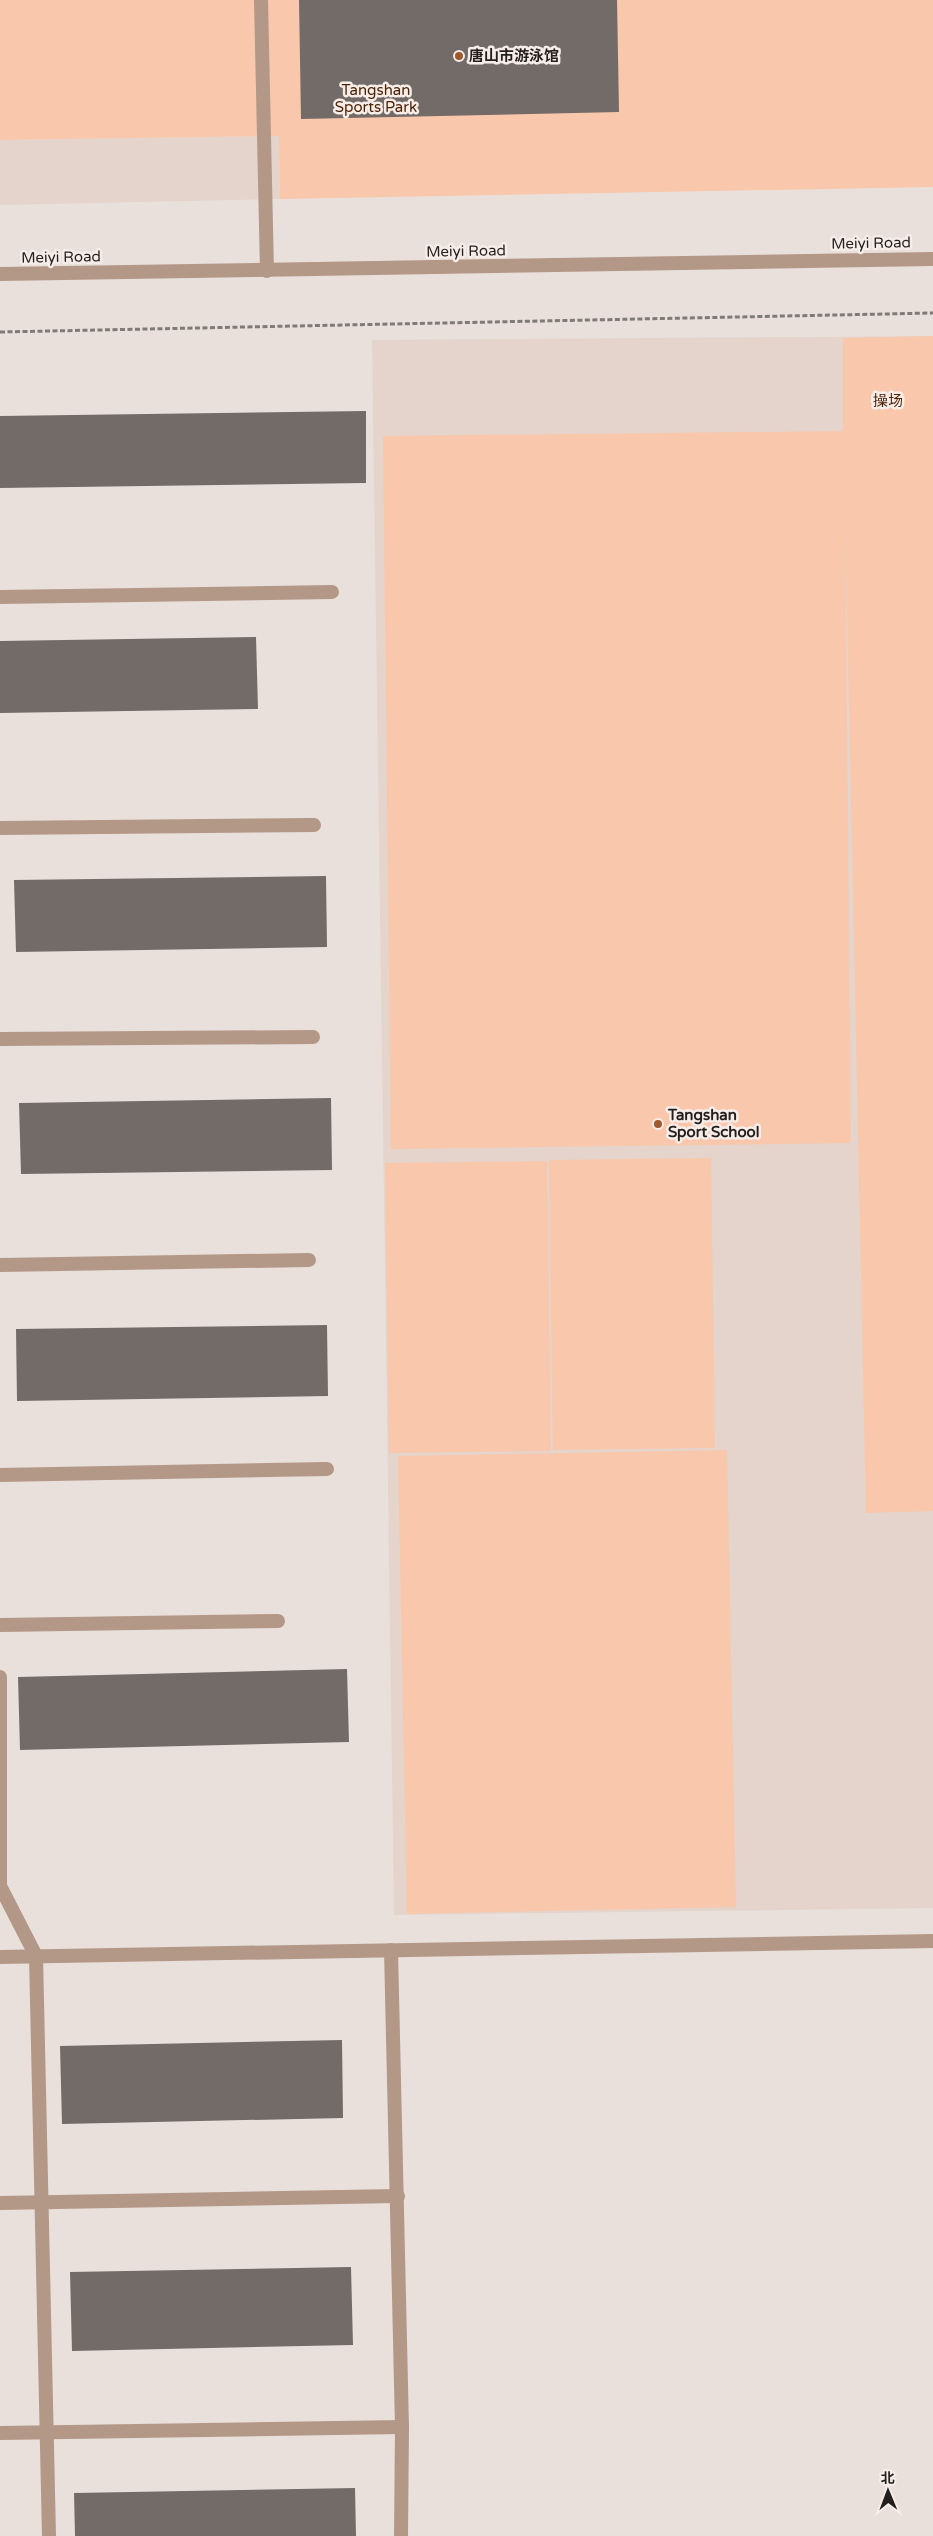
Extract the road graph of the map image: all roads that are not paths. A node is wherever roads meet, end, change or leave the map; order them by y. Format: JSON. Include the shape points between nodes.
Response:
{"nodes":[{"id":1,"x":262,"y":0,"type":"edge"},
{"id":2,"x":933,"y":259,"type":"edge"},
{"id":3,"x":267,"y":271,"type":"junction"},
{"id":4,"x":0,"y":274,"type":"edge"},
{"id":5,"x":332,"y":592,"type":"dead end"},
{"id":6,"x":0,"y":597,"type":"edge"},
{"id":7,"x":314,"y":825,"type":"dead end"},
{"id":8,"x":0,"y":828,"type":"edge"},
{"id":9,"x":313,"y":1037,"type":"dead end"},
{"id":10,"x":0,"y":1039,"type":"edge"},
{"id":11,"x":309,"y":1260,"type":"dead end"},
{"id":12,"x":0,"y":1265,"type":"edge"},
{"id":13,"x":328,"y":1469,"type":"dead end"},
{"id":14,"x":0,"y":1475,"type":"edge"},
{"id":15,"x":278,"y":1621,"type":"dead end"},
{"id":16,"x":0,"y":1625,"type":"edge"},
{"id":17,"x":0,"y":1677,"type":"edge"},
{"id":18,"x":0,"y":1708,"type":"edge"},
{"id":19,"x":0,"y":1886,"type":"edge"},
{"id":20,"x":933,"y":1941,"type":"edge"},
{"id":21,"x":391,"y":1950,"type":"junction"},
{"id":22,"x":36,"y":1956,"type":"junction"},
{"id":23,"x":0,"y":1957,"type":"edge"},
{"id":24,"x":398,"y":2196,"type":"junction"},
{"id":25,"x":43,"y":2202,"type":"junction"},
{"id":26,"x":0,"y":2203,"type":"edge"},
{"id":27,"x":402,"y":2427,"type":"junction"},
{"id":28,"x":47,"y":2432,"type":"junction"},
{"id":29,"x":0,"y":2433,"type":"edge"},
{"id":30,"x":49,"y":2536,"type":"edge"},
{"id":31,"x":401,"y":2536,"type":"edge"}],
"edges":[{"from":1,"to":3,"type":"street"},
{"from":2,"to":3,"type":"street","name":"Meiyi Road"},
{"from":3,"to":4,"type":"street","name":"Meiyi Road"},
{"from":5,"to":6,"type":"street"},
{"from":7,"to":8,"type":"street"},
{"from":9,"to":10,"type":"street"},
{"from":11,"to":12,"type":"street"},
{"from":13,"to":14,"type":"street"},
{"from":15,"to":16,"type":"street"},
{"from":17,"to":18,"type":"street"},
{"from":18,"to":19,"type":"street"},
{"from":19,"to":22,"type":"street"},
{"from":20,"to":21,"type":"street"},
{"from":21,"to":22,"type":"street"},
{"from":21,"to":24,"type":"street"},
{"from":22,"to":23,"type":"street"},
{"from":22,"to":25,"type":"street"},
{"from":24,"to":25,"type":"street"},
{"from":24,"to":27,"type":"street"},
{"from":25,"to":26,"type":"street"},
{"from":25,"to":28,"type":"street"},
{"from":27,"to":28,"type":"street"},
{"from":27,"to":31,"type":"street"},
{"from":28,"to":29,"type":"street"},
{"from":28,"to":30,"type":"street"}]}
